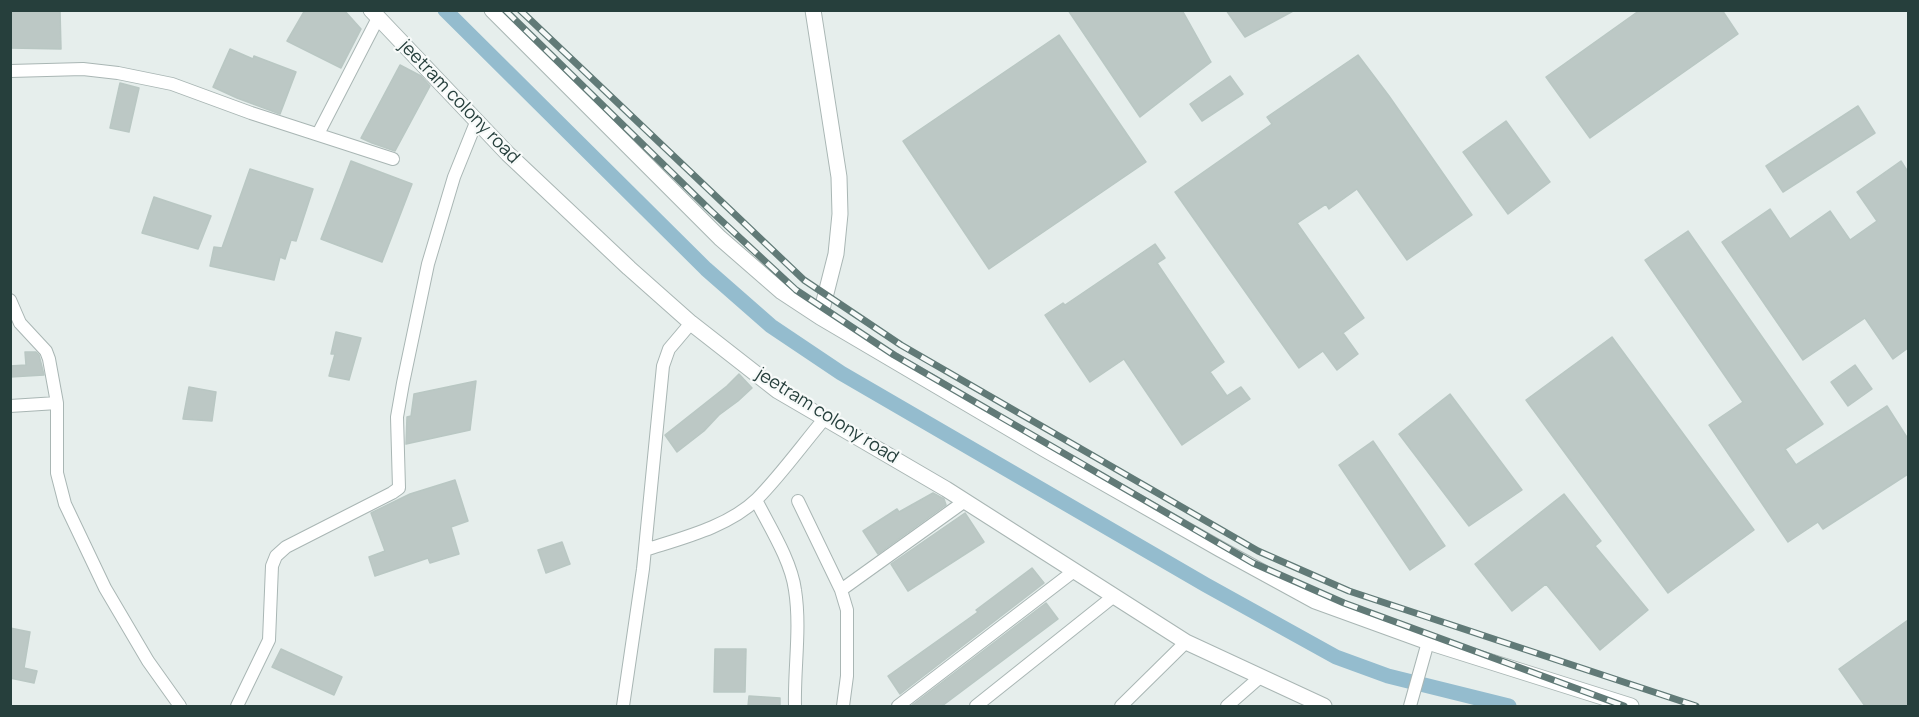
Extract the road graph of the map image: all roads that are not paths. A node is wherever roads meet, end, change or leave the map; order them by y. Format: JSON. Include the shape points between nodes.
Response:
{"nodes":[{"id":1,"x":492,"y":10,"type":"edge"},
{"id":2,"x":813,"y":10,"type":"edge"},
{"id":3,"x":374,"y":14,"type":"edge"},
{"id":4,"x":10,"y":71,"type":"edge"},
{"id":5,"x":477,"y":120,"type":"junction"},
{"id":6,"x":318,"y":134,"type":"junction"},
{"id":7,"x":393,"y":159,"type":"dead end"},
{"id":8,"x":10,"y":300,"type":"edge"},
{"id":9,"x":820,"y":317,"type":"junction"},
{"id":10,"x":691,"y":323,"type":"junction"},
{"id":11,"x":57,"y":403,"type":"junction"},
{"id":12,"x":10,"y":406,"type":"edge"},
{"id":13,"x":825,"y":418,"type":"junction"},
{"id":14,"x":756,"y":500,"type":"junction"},
{"id":15,"x":798,"y":501,"type":"dead end"},
{"id":16,"x":966,"y":501,"type":"junction"},
{"id":17,"x":645,"y":550,"type":"junction"},
{"id":18,"x":1074,"y":571,"type":"junction"},
{"id":19,"x":841,"y":590,"type":"junction"},
{"id":20,"x":1114,"y":596,"type":"junction"},
{"id":21,"x":1186,"y":642,"type":"junction"},
{"id":22,"x":1426,"y":647,"type":"junction"},
{"id":23,"x":1259,"y":678,"type":"junction"},
{"id":24,"x":180,"y":706,"type":"edge"},
{"id":25,"x":237,"y":706,"type":"edge"},
{"id":26,"x":622,"y":706,"type":"edge"},
{"id":27,"x":798,"y":706,"type":"edge"},
{"id":28,"x":843,"y":706,"type":"edge"},
{"id":29,"x":898,"y":706,"type":"edge"},
{"id":30,"x":976,"y":706,"type":"edge"},
{"id":31,"x":1121,"y":706,"type":"edge"},
{"id":32,"x":1227,"y":706,"type":"edge"},
{"id":33,"x":1324,"y":706,"type":"edge"},
{"id":34,"x":1410,"y":706,"type":"edge"},
{"id":35,"x":1631,"y":706,"type":"edge"}],
"edges":[{"from":1,"to":9,"type":"street","via":[[720,238],[782,292]]},
{"from":2,"to":9,"type":"street","via":[[840,205],[836,254]]},
{"from":3,"to":5,"type":"street","name":"jeetram colony road"},
{"from":3,"to":6,"type":"street"},
{"from":4,"to":6,"type":"street","via":[[83,69],[172,84]]},
{"from":5,"to":10,"type":"street","name":"jeetram colony road","via":[[539,183]]},
{"from":5,"to":25,"type":"street","via":[[454,177],[421,296],[397,417],[399,488],[286,547],[276,556],[272,566],[270,640]]},
{"from":6,"to":7,"type":"street"},
{"from":8,"to":11,"type":"street","via":[[20,323],[46,351]]},
{"from":9,"to":22,"type":"street","via":[[1315,601]]},
{"from":10,"to":13,"type":"street","name":"jeetram colony road","via":[[778,391]]},
{"from":10,"to":17,"type":"street","via":[[669,349],[663,366]]},
{"from":11,"to":12,"type":"street"},
{"from":11,"to":24,"type":"street","via":[[57,473],[65,504],[119,611]]},
{"from":13,"to":14,"type":"street"},
{"from":13,"to":16,"type":"street","name":"jeetram colony road"},
{"from":14,"to":17,"type":"street","via":[[729,518]]},
{"from":14,"to":27,"type":"street","via":[[795,588]]},
{"from":15,"to":19,"type":"street"},
{"from":16,"to":18,"type":"street","name":"jeetram colony road"},
{"from":16,"to":19,"type":"street"},
{"from":17,"to":26,"type":"street"},
{"from":18,"to":20,"type":"street","name":"jeetram colony road"},
{"from":18,"to":29,"type":"street"},
{"from":19,"to":28,"type":"street","via":[[847,610]]},
{"from":20,"to":21,"type":"street","name":"jeetram colony road"},
{"from":20,"to":30,"type":"street"},
{"from":21,"to":23,"type":"street","name":"jeetram colony road"},
{"from":21,"to":31,"type":"street"},
{"from":22,"to":34,"type":"street"},
{"from":22,"to":35,"type":"street"},
{"from":23,"to":32,"type":"street"},
{"from":23,"to":33,"type":"street","name":"jeetram colony road"}]}
